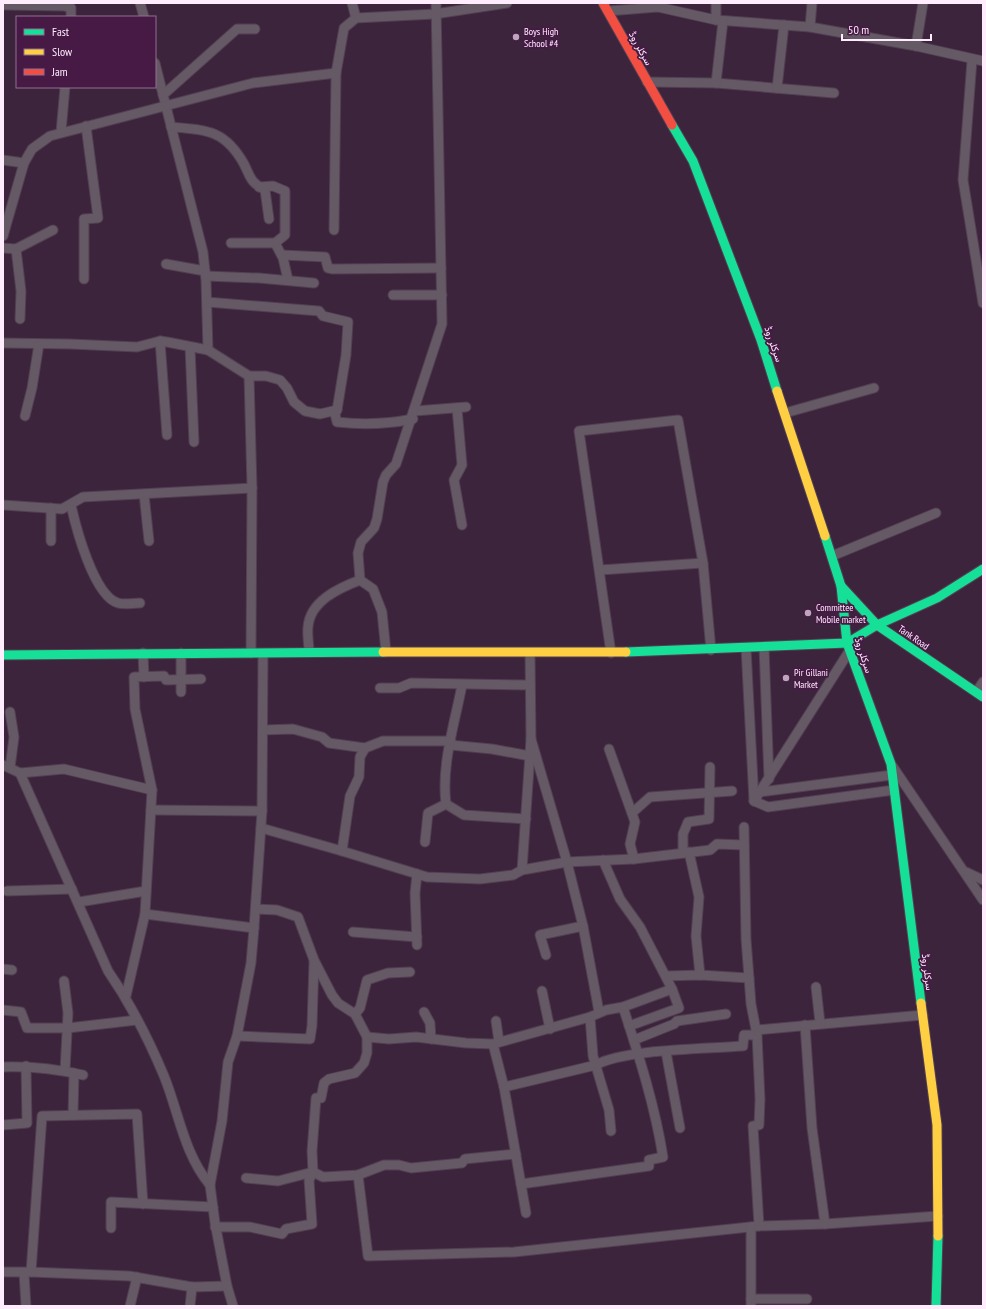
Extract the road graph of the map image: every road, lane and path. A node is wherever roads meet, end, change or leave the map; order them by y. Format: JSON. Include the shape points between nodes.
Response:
{"nodes":[{"id":1,"x":140,"y":3,"type":"edge"},
{"id":2,"x":352,"y":3,"type":"edge"},
{"id":3,"x":436,"y":3,"type":"edge"},
{"id":4,"x":507,"y":3,"type":"edge"},
{"id":5,"x":716,"y":3,"type":"edge"},
{"id":6,"x":812,"y":3,"type":"edge"},
{"id":7,"x":923,"y":3,"type":"edge"},
{"id":8,"x":3,"y":5,"type":"edge"},
{"id":9,"x":606,"y":7,"type":"edge"},
{"id":10,"x":435,"y":14,"type":"junction"},
{"id":11,"x":72,"y":16,"type":"edge"},
{"id":12,"x":144,"y":16,"type":"edge"},
{"id":13,"x":356,"y":18,"type":"junction"},
{"id":14,"x":719,"y":20,"type":"junction"},
{"id":15,"x":784,"y":25,"type":"junction"},
{"id":16,"x":810,"y":27,"type":"junction"},
{"id":17,"x":255,"y":29,"type":"dead end"},
{"id":18,"x":916,"y":46,"type":"junction"},
{"id":19,"x":972,"y":60,"type":"junction"},
{"id":20,"x":983,"y":61,"type":"edge"},
{"id":21,"x":156,"y":67,"type":"edge"},
{"id":22,"x":336,"y":74,"type":"junction"},
{"id":23,"x":647,"y":82,"type":"junction"},
{"id":24,"x":716,"y":83,"type":"junction"},
{"id":25,"x":65,"y":88,"type":"edge"},
{"id":26,"x":777,"y":88,"type":"junction"},
{"id":27,"x":834,"y":94,"type":"dead end"},
{"id":28,"x":163,"y":95,"type":"junction"},
{"id":29,"x":165,"y":107,"type":"junction"},
{"id":30,"x":86,"y":126,"type":"junction"},
{"id":31,"x":171,"y":127,"type":"junction"},
{"id":32,"x":61,"y":132,"type":"junction"},
{"id":33,"x":3,"y":160,"type":"edge"},
{"id":34,"x":24,"y":163,"type":"junction"},
{"id":35,"x":259,"y":187,"type":"junction"},
{"id":36,"x":269,"y":220,"type":"dead end"},
{"id":37,"x":53,"y":230,"type":"dead end"},
{"id":38,"x":334,"y":230,"type":"dead end"},
{"id":39,"x":3,"y":236,"type":"edge"},
{"id":40,"x":231,"y":243,"type":"dead end"},
{"id":41,"x":275,"y":243,"type":"junction"},
{"id":42,"x":3,"y":248,"type":"edge"},
{"id":43,"x":16,"y":249,"type":"junction"},
{"id":44,"x":282,"y":255,"type":"junction"},
{"id":45,"x":166,"y":264,"type":"dead end"},
{"id":46,"x":441,"y":268,"type":"junction"},
{"id":47,"x":205,"y":274,"type":"junction"},
{"id":48,"x":84,"y":279,"type":"dead end"},
{"id":49,"x":288,"y":280,"type":"junction"},
{"id":50,"x":314,"y":283,"type":"dead end"},
{"id":51,"x":393,"y":295,"type":"dead end"},
{"id":52,"x":442,"y":295,"type":"junction"},
{"id":53,"x":207,"y":302,"type":"junction"},
{"id":54,"x":983,"y":303,"type":"edge"},
{"id":55,"x":20,"y":319,"type":"dead end"},
{"id":56,"x":160,"y":341,"type":"junction"},
{"id":57,"x":3,"y":343,"type":"edge"},
{"id":58,"x":39,"y":344,"type":"junction"},
{"id":59,"x":190,"y":347,"type":"junction"},
{"id":60,"x":208,"y":350,"type":"junction"},
{"id":61,"x":249,"y":376,"type":"junction"},
{"id":62,"x":874,"y":388,"type":"dead end"},
{"id":63,"x":466,"y":407,"type":"dead end"},
{"id":64,"x":457,"y":408,"type":"junction"},
{"id":65,"x":337,"y":410,"type":"junction"},
{"id":66,"x":785,"y":412,"type":"junction"},
{"id":67,"x":414,"y":415,"type":"junction"},
{"id":68,"x":25,"y":416,"type":"dead end"},
{"id":69,"x":167,"y":436,"type":"dead end"},
{"id":70,"x":194,"y":442,"type":"dead end"},
{"id":71,"x":252,"y":488,"type":"junction"},
{"id":72,"x":144,"y":494,"type":"junction"},
{"id":73,"x":3,"y":505,"type":"edge"},
{"id":74,"x":71,"y":505,"type":"junction"},
{"id":75,"x":51,"y":508,"type":"junction"},
{"id":76,"x":936,"y":513,"type":"dead end"},
{"id":77,"x":462,"y":525,"type":"dead end"},
{"id":78,"x":51,"y":541,"type":"dead end"},
{"id":79,"x":149,"y":541,"type":"dead end"},
{"id":80,"x":832,"y":556,"type":"junction"},
{"id":81,"x":703,"y":563,"type":"junction"},
{"id":82,"x":983,"y":569,"type":"edge"},
{"id":83,"x":600,"y":570,"type":"junction"},
{"id":84,"x":360,"y":580,"type":"junction"},
{"id":85,"x":842,"y":586,"type":"junction"},
{"id":86,"x":140,"y":603,"type":"dead end"},
{"id":87,"x":877,"y":625,"type":"junction"},
{"id":88,"x":849,"y":646,"type":"junction"},
{"id":89,"x":764,"y":647,"type":"junction"},
{"id":90,"x":746,"y":648,"type":"junction"},
{"id":91,"x":711,"y":650,"type":"junction"},
{"id":92,"x":309,"y":652,"type":"junction"},
{"id":93,"x":386,"y":652,"type":"junction"},
{"id":94,"x":143,"y":653,"type":"junction"},
{"id":95,"x":181,"y":653,"type":"junction"},
{"id":96,"x":251,"y":653,"type":"junction"},
{"id":97,"x":530,"y":653,"type":"junction"},
{"id":98,"x":611,"y":653,"type":"junction"},
{"id":99,"x":263,"y":654,"type":"junction"},
{"id":100,"x":3,"y":655,"type":"edge"},
{"id":101,"x":144,"y":677,"type":"junction"},
{"id":102,"x":201,"y":679,"type":"dead end"},
{"id":103,"x":181,"y":680,"type":"junction"},
{"id":104,"x":983,"y":682,"type":"edge"},
{"id":105,"x":462,"y":685,"type":"junction"},
{"id":106,"x":530,"y":685,"type":"junction"},
{"id":107,"x":380,"y":688,"type":"dead end"},
{"id":108,"x":181,"y":692,"type":"dead end"},
{"id":109,"x":980,"y":694,"type":"edge"},
{"id":110,"x":8,"y":717,"type":"edge"},
{"id":111,"x":263,"y":730,"type":"junction"},
{"id":112,"x":531,"y":739,"type":"junction"},
{"id":113,"x":451,"y":743,"type":"junction"},
{"id":114,"x":365,"y":748,"type":"junction"},
{"id":115,"x":609,"y":750,"type":"dead end"},
{"id":116,"x":530,"y":756,"type":"junction"},
{"id":117,"x":891,"y":764,"type":"junction"},
{"id":118,"x":6,"y":766,"type":"edge"},
{"id":119,"x":710,"y":767,"type":"dead end"},
{"id":120,"x":20,"y":773,"type":"junction"},
{"id":121,"x":892,"y":775,"type":"junction"},
{"id":122,"x":768,"y":779,"type":"junction"},
{"id":123,"x":152,"y":790,"type":"junction"},
{"id":124,"x":894,"y":790,"type":"junction"},
{"id":125,"x":732,"y":791,"type":"dead end"},
{"id":126,"x":760,"y":792,"type":"junction"},
{"id":127,"x":710,"y":793,"type":"junction"},
{"id":128,"x":754,"y":801,"type":"junction"},
{"id":129,"x":446,"y":804,"type":"junction"},
{"id":130,"x":151,"y":810,"type":"junction"},
{"id":131,"x":262,"y":811,"type":"junction"},
{"id":132,"x":632,"y":813,"type":"junction"},
{"id":133,"x":526,"y":819,"type":"junction"},
{"id":134,"x":261,"y":828,"type":"junction"},
{"id":135,"x":744,"y":828,"type":"dead end"},
{"id":136,"x":425,"y":842,"type":"dead end"},
{"id":137,"x":744,"y":845,"type":"junction"},
{"id":138,"x":342,"y":851,"type":"junction"},
{"id":139,"x":686,"y":853,"type":"junction"},
{"id":140,"x":634,"y":859,"type":"junction"},
{"id":141,"x":603,"y":860,"type":"junction"},
{"id":142,"x":567,"y":862,"type":"junction"},
{"id":143,"x":522,"y":870,"type":"junction"},
{"id":144,"x":966,"y":872,"type":"junction"},
{"id":145,"x":417,"y":874,"type":"junction"},
{"id":146,"x":983,"y":880,"type":"edge"},
{"id":147,"x":72,"y":889,"type":"junction"},
{"id":148,"x":7,"y":891,"type":"dead end"},
{"id":149,"x":146,"y":891,"type":"junction"},
{"id":150,"x":983,"y":900,"type":"edge"},
{"id":151,"x":78,"y":902,"type":"junction"},
{"id":152,"x":256,"y":909,"type":"junction"},
{"id":153,"x":145,"y":914,"type":"junction"},
{"id":154,"x":583,"y":926,"type":"junction"},
{"id":155,"x":254,"y":928,"type":"junction"},
{"id":156,"x":353,"y":932,"type":"dead end"},
{"id":157,"x":546,"y":955,"type":"dead end"},
{"id":158,"x":314,"y":960,"type":"junction"},
{"id":159,"x":410,"y":972,"type":"dead end"},
{"id":160,"x":700,"y":975,"type":"junction"},
{"id":161,"x":666,"y":976,"type":"junction"},
{"id":162,"x":749,"y":978,"type":"junction"},
{"id":163,"x":64,"y":981,"type":"dead end"},
{"id":164,"x":816,"y":987,"type":"dead end"},
{"id":165,"x":672,"y":989,"type":"junction"},
{"id":166,"x":542,"y":991,"type":"dead end"},
{"id":167,"x":126,"y":996,"type":"junction"},
{"id":168,"x":623,"y":1008,"type":"junction"},
{"id":169,"x":3,"y":1010,"type":"edge"},
{"id":170,"x":424,"y":1012,"type":"dead end"},
{"id":171,"x":599,"y":1012,"type":"junction"},
{"id":172,"x":355,"y":1014,"type":"junction"},
{"id":173,"x":726,"y":1014,"type":"dead end"},
{"id":174,"x":923,"y":1015,"type":"junction"},
{"id":175,"x":590,"y":1017,"type":"junction"},
{"id":176,"x":137,"y":1020,"type":"junction"},
{"id":177,"x":496,"y":1021,"type":"dead end"},
{"id":178,"x":820,"y":1023,"type":"junction"},
{"id":179,"x":805,"y":1024,"type":"junction"},
{"id":180,"x":629,"y":1026,"type":"junction"},
{"id":181,"x":68,"y":1028,"type":"junction"},
{"id":182,"x":550,"y":1029,"type":"junction"},
{"id":183,"x":756,"y":1033,"type":"junction"},
{"id":184,"x":237,"y":1036,"type":"junction"},
{"id":185,"x":367,"y":1037,"type":"junction"},
{"id":186,"x":431,"y":1039,"type":"junction"},
{"id":187,"x":634,"y":1040,"type":"junction"},
{"id":188,"x":496,"y":1043,"type":"junction"},
{"id":189,"x":666,"y":1052,"type":"junction"},
{"id":190,"x":638,"y":1055,"type":"junction"},
{"id":191,"x":596,"y":1065,"type":"junction"},
{"id":192,"x":26,"y":1066,"type":"junction"},
{"id":193,"x":3,"y":1067,"type":"edge"},
{"id":194,"x":74,"y":1073,"type":"junction"},
{"id":195,"x":504,"y":1087,"type":"junction"},
{"id":196,"x":72,"y":1115,"type":"junction"},
{"id":197,"x":3,"y":1125,"type":"edge"},
{"id":198,"x":680,"y":1128,"type":"dead end"},
{"id":199,"x":611,"y":1130,"type":"dead end"},
{"id":200,"x":516,"y":1154,"type":"junction"},
{"id":201,"x":313,"y":1172,"type":"junction"},
{"id":202,"x":358,"y":1175,"type":"junction"},
{"id":203,"x":246,"y":1178,"type":"dead end"},
{"id":204,"x":520,"y":1184,"type":"junction"},
{"id":205,"x":210,"y":1186,"type":"junction"},
{"id":206,"x":143,"y":1204,"type":"junction"},
{"id":207,"x":213,"y":1207,"type":"junction"},
{"id":208,"x":526,"y":1213,"type":"dead end"},
{"id":209,"x":938,"y":1216,"type":"junction"},
{"id":210,"x":825,"y":1224,"type":"junction"},
{"id":211,"x":215,"y":1227,"type":"junction"},
{"id":212,"x":755,"y":1227,"type":"junction"},
{"id":213,"x":111,"y":1228,"type":"dead end"},
{"id":214,"x":3,"y":1272,"type":"edge"},
{"id":215,"x":28,"y":1272,"type":"junction"},
{"id":216,"x":137,"y":1277,"type":"junction"},
{"id":217,"x":227,"y":1286,"type":"junction"},
{"id":218,"x":192,"y":1287,"type":"junction"},
{"id":219,"x":807,"y":1299,"type":"dead end"},
{"id":220,"x":751,"y":1303,"type":"edge"},
{"id":221,"x":26,"y":1306,"type":"edge"},
{"id":222,"x":130,"y":1306,"type":"edge"},
{"id":223,"x":190,"y":1306,"type":"edge"},
{"id":224,"x":234,"y":1306,"type":"edge"},
{"id":225,"x":936,"y":1306,"type":"edge"}],
"edges":[{"from":1,"to":12,"type":"street"},
{"from":2,"to":13,"type":"street"},
{"from":3,"to":10,"type":"street"},
{"from":4,"to":10,"type":"street"},
{"from":5,"to":14,"type":"street"},
{"from":6,"to":16,"type":"street"},
{"from":7,"to":18,"type":"street"},
{"from":8,"to":11,"type":"street","via":[[64,6],[71,8]]},
{"from":9,"to":14,"type":"street","via":[[658,7]]},
{"from":9,"to":23,"type":"main road","name":"سرکلر روڈ"},
{"from":10,"to":13,"type":"street"},
{"from":10,"to":46,"type":"street"},
{"from":13,"to":22,"type":"street","via":[[344,28]]},
{"from":14,"to":15,"type":"street"},
{"from":14,"to":24,"type":"street"},
{"from":15,"to":16,"type":"street"},
{"from":15,"to":26,"type":"street"},
{"from":16,"to":18,"type":"street"},
{"from":17,"to":28,"type":"street","via":[[238,29]]},
{"from":18,"to":19,"type":"street"},
{"from":19,"to":20,"type":"street"},
{"from":19,"to":54,"type":"street","via":[[963,180]]},
{"from":21,"to":28,"type":"street"},
{"from":22,"to":29,"type":"street","via":[[253,83]]},
{"from":22,"to":38,"type":"street"},
{"from":23,"to":24,"type":"street"},
{"from":23,"to":66,"type":"main road","name":"سرکلر روڈ","via":[[693,161],[761,340]]},
{"from":24,"to":26,"type":"street"},
{"from":25,"to":32,"type":"street"},
{"from":26,"to":27,"type":"street"},
{"from":28,"to":29,"type":"street"},
{"from":29,"to":30,"type":"street"},
{"from":29,"to":31,"type":"street"},
{"from":30,"to":32,"type":"street"},
{"from":30,"to":48,"type":"street","via":[[98,218],[84,219]]},
{"from":31,"to":35,"type":"street","via":[[197,129],[221,136],[234,147],[254,184]]},
{"from":31,"to":47,"type":"street","via":[[203,252]]},
{"from":32,"to":34,"type":"street","via":[[50,136],[32,149]]},
{"from":33,"to":34,"type":"street"},
{"from":34,"to":39,"type":"street"},
{"from":35,"to":36,"type":"street","via":[[265,190]]},
{"from":35,"to":41,"type":"street","via":[[273,186],[285,192],[285,235]]},
{"from":37,"to":43,"type":"street"},
{"from":40,"to":41,"type":"street"},
{"from":41,"to":44,"type":"street"},
{"from":42,"to":43,"type":"street"},
{"from":43,"to":55,"type":"street","via":[[21,291]]},
{"from":44,"to":46,"type":"street","via":[[325,257],[328,268],[333,269]]},
{"from":44,"to":49,"type":"street"},
{"from":45,"to":47,"type":"street"},
{"from":46,"to":52,"type":"street"},
{"from":47,"to":49,"type":"street"},
{"from":47,"to":53,"type":"street"},
{"from":49,"to":50,"type":"street"},
{"from":51,"to":52,"type":"street"},
{"from":52,"to":67,"type":"street","via":[[442,324]]},
{"from":53,"to":60,"type":"street"},
{"from":53,"to":65,"type":"street","via":[[319,311],[323,316],[348,322],[346,355]]},
{"from":56,"to":58,"type":"street","via":[[137,347]]},
{"from":56,"to":59,"type":"street"},
{"from":56,"to":69,"type":"street"},
{"from":57,"to":58,"type":"street"},
{"from":58,"to":68,"type":"street"},
{"from":59,"to":60,"type":"street"},
{"from":59,"to":70,"type":"street"},
{"from":60,"to":61,"type":"street"},
{"from":61,"to":65,"type":"street","via":[[266,376],[280,380],[294,402],[304,411],[320,414]]},
{"from":61,"to":71,"type":"street"},
{"from":62,"to":66,"type":"street"},
{"from":63,"to":64,"type":"street"},
{"from":64,"to":67,"type":"street"},
{"from":64,"to":77,"type":"street","via":[[462,465],[454,480]]},
{"from":65,"to":67,"type":"street","via":[[337,422],[353,424],[396,422]]},
{"from":66,"to":80,"type":"main road","name":"سرکلر روڈ"},
{"from":67,"to":84,"type":"street","via":[[396,464],[383,482],[374,528],[361,542],[358,553]]},
{"from":71,"to":72,"type":"street"},
{"from":71,"to":96,"type":"street"},
{"from":72,"to":74,"type":"street","via":[[83,497]]},
{"from":72,"to":79,"type":"street"},
{"from":73,"to":75,"type":"street"},
{"from":74,"to":75,"type":"street","via":[[62,509]]},
{"from":74,"to":86,"type":"street","via":[[95,580],[102,590],[119,604]]},
{"from":75,"to":78,"type":"street"},
{"from":76,"to":80,"type":"street"},
{"from":80,"to":85,"type":"main road","name":"سرکلر روڈ"},
{"from":81,"to":83,"type":"street"},
{"from":81,"to":83,"type":"street","via":[[678,420],[578,431]]},
{"from":81,"to":91,"type":"street"},
{"from":82,"to":87,"type":"main road","via":[[937,598]]},
{"from":83,"to":98,"type":"street"},
{"from":84,"to":92,"type":"street","via":[[341,587],[314,609],[308,626]]},
{"from":84,"to":93,"type":"street","via":[[373,590],[382,612]]},
{"from":85,"to":87,"type":"main road","name":"Tank Road"},
{"from":85,"to":88,"type":"main road","name":"سرکلر روڈ"},
{"from":87,"to":88,"type":"main road"},
{"from":87,"to":109,"type":"main road","name":"Tank Road"},
{"from":88,"to":89,"type":"main road"},
{"from":88,"to":117,"type":"main road","name":"سرکلر روڈ"},
{"from":88,"to":122,"type":"street"},
{"from":89,"to":90,"type":"main road"},
{"from":89,"to":122,"type":"street"},
{"from":90,"to":91,"type":"main road"},
{"from":90,"to":128,"type":"street"},
{"from":91,"to":98,"type":"main road"},
{"from":92,"to":93,"type":"main road"},
{"from":92,"to":99,"type":"main road"},
{"from":93,"to":97,"type":"main road"},
{"from":94,"to":95,"type":"main road"},
{"from":94,"to":100,"type":"main road"},
{"from":94,"to":101,"type":"street"},
{"from":95,"to":96,"type":"main road"},
{"from":95,"to":103,"type":"street"},
{"from":96,"to":99,"type":"main road"},
{"from":97,"to":98,"type":"main road"},
{"from":97,"to":106,"type":"street"},
{"from":99,"to":111,"type":"street"},
{"from":101,"to":103,"type":"street","via":[[164,676],[166,680]]},
{"from":101,"to":123,"type":"street","via":[[134,677],[135,709]]},
{"from":102,"to":103,"type":"street"},
{"from":103,"to":108,"type":"street"},
{"from":104,"to":109,"type":"street"},
{"from":105,"to":106,"type":"street"},
{"from":105,"to":107,"type":"street","via":[[411,683],[399,688]]},
{"from":105,"to":113,"type":"street"},
{"from":106,"to":112,"type":"street"},
{"from":110,"to":118,"type":"street","via":[[14,737]]},
{"from":111,"to":114,"type":"street","via":[[293,729],[322,737],[329,743]]},
{"from":111,"to":131,"type":"street"},
{"from":112,"to":116,"type":"street"},
{"from":112,"to":142,"type":"street"},
{"from":113,"to":114,"type":"street","via":[[383,741]]},
{"from":113,"to":116,"type":"street"},
{"from":113,"to":129,"type":"street","via":[[444,792]]},
{"from":114,"to":138,"type":"street","via":[[360,757],[359,777],[350,796]]},
{"from":115,"to":132,"type":"street"},
{"from":116,"to":133,"type":"street"},
{"from":117,"to":121,"type":"main road","name":"سرکلر روڈ"},
{"from":117,"to":144,"type":"street"},
{"from":118,"to":120,"type":"street"},
{"from":119,"to":127,"type":"street"},
{"from":120,"to":123,"type":"street","via":[[64,769]]},
{"from":120,"to":147,"type":"street"},
{"from":121,"to":124,"type":"main road","name":"سرکلر روڈ"},
{"from":121,"to":126,"type":"street"},
{"from":122,"to":126,"type":"street"},
{"from":123,"to":130,"type":"street"},
{"from":124,"to":128,"type":"street","via":[[768,807]]},
{"from":124,"to":174,"type":"main road","name":"سرکلر روڈ"},
{"from":125,"to":127,"type":"street"},
{"from":126,"to":128,"type":"street"},
{"from":127,"to":132,"type":"street","via":[[650,797]]},
{"from":127,"to":139,"type":"street","via":[[709,819],[688,822],[683,834]]},
{"from":129,"to":133,"type":"street","via":[[464,814]]},
{"from":129,"to":136,"type":"street","via":[[428,813]]},
{"from":130,"to":131,"type":"street"},
{"from":130,"to":149,"type":"street"},
{"from":131,"to":134,"type":"street"},
{"from":132,"to":140,"type":"street","via":[[635,822],[630,844]]},
{"from":133,"to":143,"type":"street"},
{"from":134,"to":138,"type":"street"},
{"from":134,"to":152,"type":"street"},
{"from":135,"to":137,"type":"street"},
{"from":137,"to":139,"type":"street","via":[[717,844],[710,850]]},
{"from":137,"to":162,"type":"street"},
{"from":138,"to":145,"type":"street"},
{"from":139,"to":140,"type":"street"},
{"from":139,"to":160,"type":"street","via":[[699,897],[696,936]]},
{"from":140,"to":141,"type":"street"},
{"from":141,"to":142,"type":"street"},
{"from":141,"to":161,"type":"street","via":[[620,899],[640,927]]},
{"from":142,"to":143,"type":"street"},
{"from":142,"to":154,"type":"street"},
{"from":143,"to":145,"type":"street","via":[[514,875],[480,880],[427,877]]},
{"from":144,"to":146,"type":"street"},
{"from":144,"to":150,"type":"street"},
{"from":145,"to":156,"type":"street","via":[[417,941]]},
{"from":147,"to":148,"type":"street"},
{"from":147,"to":151,"type":"street"},
{"from":149,"to":151,"type":"street"},
{"from":149,"to":153,"type":"street"},
{"from":151,"to":167,"type":"street","via":[[108,971]]},
{"from":152,"to":155,"type":"street"},
{"from":152,"to":158,"type":"street","via":[[277,910],[298,917]]},
{"from":153,"to":155,"type":"street"},
{"from":153,"to":167,"type":"street"},
{"from":154,"to":157,"type":"street","via":[[540,935]]},
{"from":154,"to":171,"type":"street"},
{"from":155,"to":184,"type":"street","via":[[251,963]]},
{"from":158,"to":172,"type":"street","via":[[338,1003]]},
{"from":158,"to":184,"type":"street","via":[[310,1039]]},
{"from":159,"to":172,"type":"street","via":[[388,973],[367,980],[360,1008]]},
{"from":160,"to":161,"type":"street"},
{"from":160,"to":162,"type":"street"},
{"from":161,"to":165,"type":"street"},
{"from":162,"to":183,"type":"street"},
{"from":163,"to":181,"type":"street"},
{"from":164,"to":178,"type":"street"},
{"from":165,"to":168,"type":"street"},
{"from":165,"to":180,"type":"street","via":[[679,1008]]},
{"from":166,"to":182,"type":"street"},
{"from":167,"to":176,"type":"street"},
{"from":168,"to":171,"type":"street"},
{"from":168,"to":180,"type":"street"},
{"from":169,"to":181,"type":"street","via":[[21,1012],[27,1028]]},
{"from":170,"to":186,"type":"street","via":[[430,1023]]},
{"from":171,"to":175,"type":"street"},
{"from":172,"to":185,"type":"street"},
{"from":173,"to":187,"type":"street","via":[[677,1022]]},
{"from":174,"to":178,"type":"street"},
{"from":174,"to":209,"type":"main road","name":"سرکلر روڈ","via":[[937,1125]]},
{"from":175,"to":182,"type":"street"},
{"from":175,"to":191,"type":"street"},
{"from":176,"to":181,"type":"street"},
{"from":176,"to":205,"type":"street","via":[[164,1076],[183,1136],[200,1173]]},
{"from":177,"to":188,"type":"street"},
{"from":178,"to":179,"type":"street"},
{"from":179,"to":183,"type":"street"},
{"from":179,"to":210,"type":"street","via":[[812,1128]]},
{"from":180,"to":187,"type":"street"},
{"from":181,"to":194,"type":"street"},
{"from":182,"to":188,"type":"street"},
{"from":183,"to":189,"type":"street","via":[[744,1035],[743,1046]]},
{"from":183,"to":212,"type":"street","via":[[760,1106],[759,1125],[753,1126]]},
{"from":184,"to":205,"type":"street","via":[[228,1062],[222,1121]]},
{"from":185,"to":186,"type":"street"},
{"from":185,"to":201,"type":"street","via":[[364,1064],[355,1073],[329,1079],[324,1083],[321,1098],[316,1098]]},
{"from":186,"to":188,"type":"street"},
{"from":187,"to":190,"type":"street"},
{"from":188,"to":195,"type":"street"},
{"from":189,"to":190,"type":"street"},
{"from":189,"to":198,"type":"street"},
{"from":190,"to":191,"type":"street","via":[[604,1060]]},
{"from":190,"to":204,"type":"street","via":[[662,1157],[649,1160],[649,1166]]},
{"from":191,"to":195,"type":"street"},
{"from":191,"to":199,"type":"street"},
{"from":192,"to":193,"type":"street"},
{"from":192,"to":194,"type":"street"},
{"from":192,"to":197,"type":"street","via":[[27,1123]]},
{"from":194,"to":196,"type":"street"},
{"from":195,"to":200,"type":"street"},
{"from":196,"to":206,"type":"street","via":[[137,1114]]},
{"from":196,"to":215,"type":"street","via":[[42,1116]]},
{"from":200,"to":202,"type":"street","via":[[411,1168],[384,1165]]},
{"from":200,"to":204,"type":"street"},
{"from":201,"to":202,"type":"street","via":[[323,1177]]},
{"from":201,"to":203,"type":"street","via":[[278,1181]]},
{"from":201,"to":211,"type":"street","via":[[309,1180],[312,1224],[286,1229],[282,1234],[250,1227]]},
{"from":202,"to":212,"type":"street","via":[[368,1256],[514,1252]]},
{"from":204,"to":208,"type":"street"},
{"from":205,"to":207,"type":"street"},
{"from":206,"to":207,"type":"street"},
{"from":206,"to":213,"type":"street","via":[[111,1202]]},
{"from":207,"to":211,"type":"street"},
{"from":209,"to":210,"type":"street"},
{"from":209,"to":225,"type":"main road","name":"سرکلر روڈ"},
{"from":210,"to":212,"type":"street"},
{"from":211,"to":217,"type":"street"},
{"from":212,"to":220,"type":"street"},
{"from":214,"to":215,"type":"street"},
{"from":215,"to":216,"type":"street"},
{"from":215,"to":221,"type":"street"},
{"from":216,"to":218,"type":"street"},
{"from":216,"to":222,"type":"street"},
{"from":217,"to":218,"type":"street"},
{"from":217,"to":224,"type":"street"},
{"from":218,"to":223,"type":"street"},
{"from":219,"to":220,"type":"street"}]}
